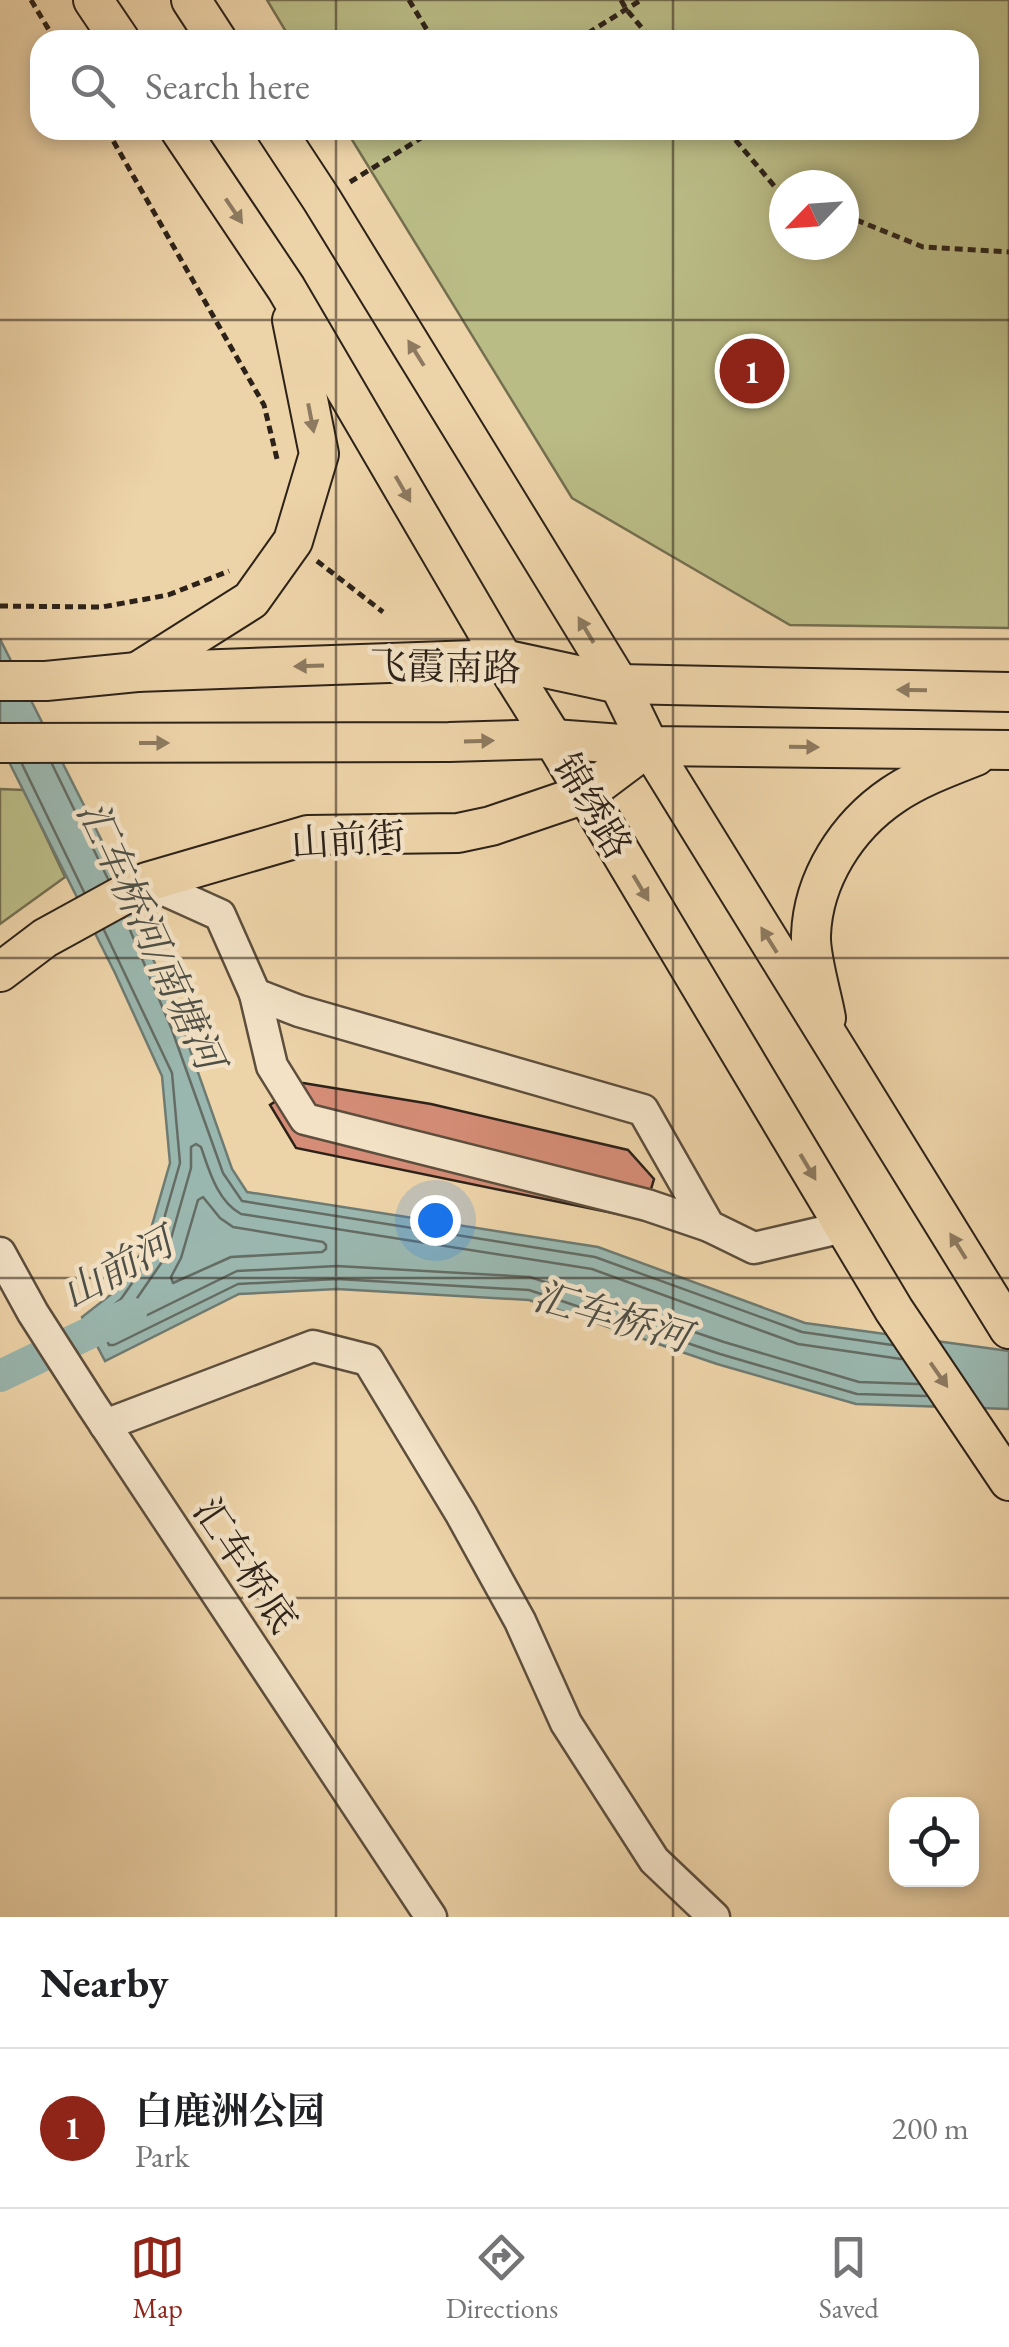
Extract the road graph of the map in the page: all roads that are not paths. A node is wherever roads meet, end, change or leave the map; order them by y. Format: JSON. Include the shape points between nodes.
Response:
{"nodes":[{"id":1,"x":93,"y":0,"type":"edge"},
{"id":2,"x":191,"y":0,"type":"edge"},
{"id":3,"x":113,"y":30,"type":"edge"},
{"id":4,"x":210,"y":30,"type":"edge"},
{"id":5,"x":187,"y":140,"type":"edge"},
{"id":6,"x":283,"y":140,"type":"edge"},
{"id":7,"x":286,"y":288,"type":"junction"},
{"id":8,"x":503,"y":660,"type":"junction"},
{"id":9,"x":137,"y":672,"type":"junction"},
{"id":10,"x":0,"y":680,"type":"edge"},
{"id":11,"x":619,"y":684,"type":"junction"},
{"id":12,"x":1009,"y":692,"type":"edge"},
{"id":13,"x":553,"y":739,"type":"junction"},
{"id":14,"x":0,"y":744,"type":"edge"},
{"id":15,"x":649,"y":746,"type":"junction"},
{"id":16,"x":1001,"y":750,"type":"edge"},
{"id":17,"x":585,"y":794,"type":"junction"},
{"id":18,"x":147,"y":882,"type":"junction"},
{"id":19,"x":50,"y":935,"type":"junction"},
{"id":20,"x":0,"y":938,"type":"edge"},
{"id":21,"x":0,"y":972,"type":"edge"},
{"id":22,"x":255,"y":994,"type":"junction"},
{"id":23,"x":831,"y":1040,"type":"junction"},
{"id":24,"x":710,"y":1226,"type":"junction"},
{"id":25,"x":844,"y":1227,"type":"junction"},
{"id":26,"x":0,"y":1253,"type":"edge"},
{"id":27,"x":1009,"y":1329,"type":"edge"},
{"id":28,"x":98,"y":1413,"type":"junction"},
{"id":29,"x":1009,"y":1481,"type":"edge"},
{"id":30,"x":431,"y":1917,"type":"edge"},
{"id":31,"x":714,"y":1917,"type":"edge"}],
"edges":[{"from":1,"to":3,"type":"main road"},
{"from":2,"to":4,"type":"main road"},
{"from":5,"to":7,"type":"main road","name":"锦绣路","one_way":true},
{"from":11,"to":6,"type":"main road","one_way":true},
{"from":7,"to":8,"type":"main road","name":"锦绣路","one_way":true},
{"from":7,"to":9,"type":"main road","one_way":true,"via":[[319,454],[293,541],[251,600]]},
{"from":8,"to":9,"type":"main road","name":"飞霞南路","one_way":true},
{"from":8,"to":11,"type":"main road","name":"飞霞南路"},
{"from":8,"to":13,"type":"main road","name":"锦绣路"},
{"from":9,"to":10,"type":"main road","name":"飞霞南路"},
{"from":12,"to":11,"type":"main road","name":"飞霞南路","one_way":true},
{"from":11,"to":15,"type":"main road"},
{"from":14,"to":13,"type":"main road","name":"飞霞南路","one_way":true},
{"from":13,"to":15,"type":"main road","name":"飞霞南路"},
{"from":13,"to":17,"type":"main road","name":"锦绣路"},
{"from":15,"to":16,"type":"main road","name":"飞霞南路","one_way":true},
{"from":15,"to":17,"type":"main road","name":"山前街"},
{"from":23,"to":15,"type":"main road","one_way":true},
{"from":16,"to":23,"type":"main road","via":[[930,774],[893,795],[864,818],[832,859],[810,938]]},
{"from":17,"to":18,"type":"main road","name":"山前街","via":[[458,833],[308,835]]},
{"from":17,"to":25,"type":"main road","name":"锦绣路","one_way":true},
{"from":18,"to":19,"type":"main road","name":"山前街"},
{"from":18,"to":22,"type":"street","via":[[220,915]]},
{"from":19,"to":20,"type":"main road","name":"山前街"},
{"from":19,"to":21,"type":"main road","name":"山前街"},
{"from":22,"to":24,"type":"street","via":[[643,1110]]},
{"from":22,"to":24,"type":"street","via":[[272,1066],[305,1119]]},
{"from":27,"to":23,"type":"main road","one_way":true},
{"from":24,"to":25,"type":"street","via":[[754,1248]]},
{"from":25,"to":29,"type":"main road","name":"锦绣路","one_way":true},
{"from":26,"to":28,"type":"street","name":"汇车桥底"},
{"from":28,"to":30,"type":"street","name":"汇车桥底"},
{"from":28,"to":31,"type":"street","via":[[313,1346],[368,1360],[520,1621],[566,1724],[654,1860]]}]}
